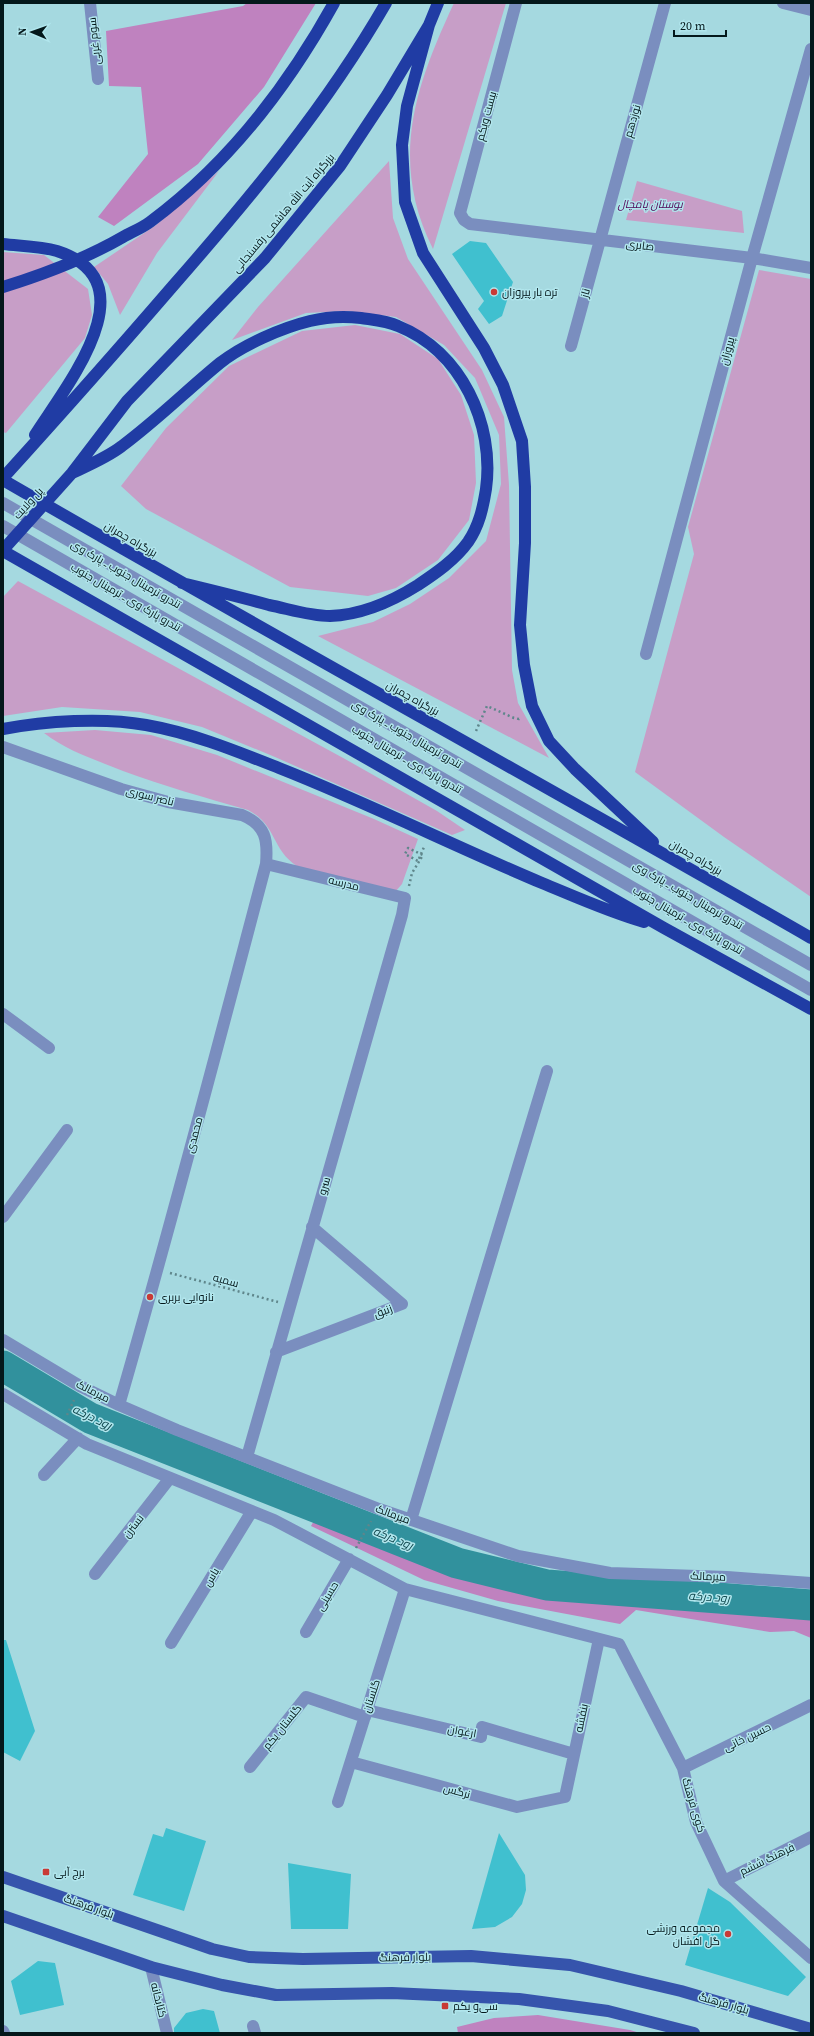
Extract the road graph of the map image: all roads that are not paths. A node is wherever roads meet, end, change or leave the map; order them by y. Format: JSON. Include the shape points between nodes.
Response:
{"nodes":[{"id":1,"x":90,"y":3,"type":"edge"},
{"id":2,"x":334,"y":3,"type":"edge"},
{"id":3,"x":386,"y":3,"type":"edge"},
{"id":4,"x":438,"y":3,"type":"edge"},
{"id":5,"x":516,"y":3,"type":"edge"},
{"id":6,"x":665,"y":3,"type":"edge"},
{"id":7,"x":783,"y":3,"type":"edge"},
{"id":8,"x":811,"y":10,"type":"edge"},
{"id":9,"x":429,"y":26,"type":"junction"},
{"id":10,"x":811,"y":49,"type":"edge"},
{"id":11,"x":98,"y":80,"type":"dead end"},
{"id":12,"x":470,"y":224,"type":"joint"},
{"id":13,"x":599,"y":239,"type":"junction"},
{"id":14,"x":3,"y":244,"type":"edge"},
{"id":15,"x":752,"y":258,"type":"junction"},
{"id":16,"x":811,"y":268,"type":"edge"},
{"id":17,"x":3,"y":287,"type":"edge"},
{"id":18,"x":571,"y":346,"type":"dead end"},
{"id":19,"x":19,"y":460,"type":"junction"},
{"id":20,"x":72,"y":473,"type":"junction"},
{"id":21,"x":3,"y":479,"type":"edge"},
{"id":22,"x":3,"y":503,"type":"edge"},
{"id":23,"x":3,"y":526,"type":"edge"},
{"id":24,"x":3,"y":551,"type":"edge"},
{"id":25,"x":3,"y":556,"type":"edge"},
{"id":26,"x":20,"y":561,"type":"junction"},
{"id":27,"x":182,"y":583,"type":"junction"},
{"id":28,"x":646,"y":654,"type":"dead end"},
{"id":29,"x":3,"y":730,"type":"edge"},
{"id":30,"x":3,"y":747,"type":"edge"},
{"id":31,"x":571,"y":828,"type":"junction"},
{"id":32,"x":560,"y":847,"type":"junction"},
{"id":33,"x":667,"y":855,"type":"junction"},
{"id":34,"x":266,"y":864,"type":"junction"},
{"id":35,"x":402,"y":916,"type":"joint"},
{"id":36,"x":664,"y":928,"type":"junction"},
{"id":37,"x":811,"y":938,"type":"edge"},
{"id":38,"x":811,"y":966,"type":"edge"},
{"id":39,"x":811,"y":990,"type":"edge"},
{"id":40,"x":811,"y":1009,"type":"edge"},
{"id":41,"x":3,"y":1014,"type":"edge"},
{"id":42,"x":48,"y":1048,"type":"dead end"},
{"id":43,"x":548,"y":1071,"type":"dead end"},
{"id":44,"x":67,"y":1130,"type":"dead end"},
{"id":45,"x":3,"y":1217,"type":"edge"},
{"id":46,"x":312,"y":1227,"type":"junction"},
{"id":47,"x":3,"y":1340,"type":"edge"},
{"id":48,"x":276,"y":1352,"type":"junction"},
{"id":49,"x":3,"y":1394,"type":"edge"},
{"id":50,"x":119,"y":1405,"type":"junction"},
{"id":51,"x":78,"y":1438,"type":"junction"},
{"id":52,"x":247,"y":1457,"type":"junction"},
{"id":53,"x":44,"y":1475,"type":"dead end"},
{"id":54,"x":170,"y":1478,"type":"junction"},
{"id":55,"x":252,"y":1511,"type":"junction"},
{"id":56,"x":411,"y":1520,"type":"junction"},
{"id":57,"x":349,"y":1559,"type":"junction"},
{"id":58,"x":96,"y":1574,"type":"dead end"},
{"id":59,"x":811,"y":1583,"type":"edge"},
{"id":60,"x":405,"y":1589,"type":"junction"},
{"id":61,"x":306,"y":1632,"type":"dead end"},
{"id":62,"x":599,"y":1639,"type":"junction"},
{"id":63,"x":171,"y":1643,"type":"dead end"},
{"id":64,"x":811,"y":1705,"type":"edge"},
{"id":65,"x":366,"y":1714,"type":"junction"},
{"id":66,"x":574,"y":1754,"type":"junction"},
{"id":67,"x":350,"y":1762,"type":"junction"},
{"id":68,"x":250,"y":1767,"type":"dead end"},
{"id":69,"x":683,"y":1768,"type":"junction"},
{"id":70,"x":564,"y":1797,"type":"joint"},
{"id":71,"x":338,"y":1802,"type":"dead end"},
{"id":72,"x":811,"y":1837,"type":"edge"},
{"id":73,"x":3,"y":1877,"type":"edge"},
{"id":74,"x":724,"y":1881,"type":"junction"},
{"id":75,"x":3,"y":1916,"type":"edge"},
{"id":76,"x":811,"y":1958,"type":"edge"},
{"id":77,"x":151,"y":1967,"type":"junction"},
{"id":78,"x":811,"y":2029,"type":"edge"},
{"id":79,"x":167,"y":2033,"type":"edge"},
{"id":80,"x":694,"y":2033,"type":"edge"}],
"edges":[{"from":1,"to":11,"type":"street","name":"سوم غربی"},
{"from":2,"to":17,"type":"highway","via":[[314,39],[260,114],[232,149],[199,181],[149,223],[99,251],[39,276]]},
{"from":3,"to":19,"type":"highway","via":[[321,105],[245,203]]},
{"from":4,"to":9,"type":"highway","name":"بزرگراه آیت الله هاشمی رفسنجانی"},
{"from":5,"to":12,"type":"street","name":"بیست ویکم","via":[[460,213]]},
{"from":6,"to":13,"type":"street","name":"نوزدهم"},
{"from":7,"to":8,"type":"street"},
{"from":9,"to":20,"type":"highway","name":"بزرگراه آیت الله هاشمی رفسنجانی","via":[[340,166],[265,258],[127,401]]},
{"from":9,"to":33,"type":"highway","via":[[407,106],[402,144],[405,202],[423,253],[484,348],[503,385],[522,441],[525,543],[520,625],[532,706],[549,741],[575,769]]},
{"from":10,"to":15,"type":"street","name":"پیروزان"},
{"from":12,"to":13,"type":"street","name":"صابری"},
{"from":13,"to":15,"type":"street","name":"صابری"},
{"from":13,"to":18,"type":"street","name":"ناز"},
{"from":14,"to":19,"type":"highway","via":[[31,246],[69,256],[91,272],[101,298],[98,326],[88,350]]},
{"from":15,"to":16,"type":"street","name":"صابری"},
{"from":15,"to":28,"type":"street","name":"پیروزان"},
{"from":19,"to":21,"type":"highway"},
{"from":20,"to":24,"type":"highway","name":"پل ولایت"},
{"from":20,"to":27,"type":"highway","via":[[120,448],[222,362],[278,332],[313,320],[346,316],[398,325],[427,341],[451,362],[478,412],[486,442],[488,472],[484,503],[477,525],[468,542],[444,566],[395,599],[367,610],[326,616]]},
{"from":21,"to":27,"type":"highway","name":"بزرگراه چمران"},
{"from":22,"to":31,"type":"street","name":"تندرو ترمینال جنوب ـ پارک وی"},
{"from":23,"to":32,"type":"street","name":"تندرو پارک وی ـ ترمینال جنوب"},
{"from":24,"to":26,"type":"highway"},
{"from":25,"to":26,"type":"highway"},
{"from":26,"to":36,"type":"highway"},
{"from":27,"to":33,"type":"highway","name":"بزرگراه چمران"},
{"from":29,"to":36,"type":"highway","via":[[26,725],[84,721],[144,724],[184,734],[320,784],[614,913]]},
{"from":30,"to":34,"type":"street","name":"ناصر سوری","via":[[121,789],[168,802],[252,819],[265,835]]},
{"from":31,"to":32,"type":"street"},
{"from":31,"to":38,"type":"street","name":"تندرو ترمینال جنوب ـ پارک وی"},
{"from":32,"to":39,"type":"street","name":"تندرو پارک وی ـ ترمینال جنوب"},
{"from":33,"to":37,"type":"highway","name":"بزرگراه چمران"},
{"from":34,"to":35,"type":"street","name":"مدرسه","via":[[405,898]]},
{"from":34,"to":50,"type":"street","name":"محمدی","via":[[158,1270]]},
{"from":35,"to":46,"type":"street","name":"سرو"},
{"from":36,"to":40,"type":"highway"},
{"from":41,"to":42,"type":"street"},
{"from":43,"to":56,"type":"street"},
{"from":44,"to":45,"type":"street"},
{"from":46,"to":48,"type":"street","name":"سرو"},
{"from":46,"to":48,"type":"street","name":"زنبق","via":[[402,1304]]},
{"from":47,"to":50,"type":"street","name":"میرمالک","via":[[80,1386]]},
{"from":48,"to":52,"type":"street","name":"سرو"},
{"from":49,"to":51,"type":"street"},
{"from":50,"to":52,"type":"street","name":"میرمالک"},
{"from":51,"to":53,"type":"street"},
{"from":51,"to":54,"type":"street"},
{"from":52,"to":56,"type":"street","name":"میرمالک"},
{"from":54,"to":55,"type":"street"},
{"from":54,"to":58,"type":"street","name":"نسترن"},
{"from":55,"to":57,"type":"street"},
{"from":55,"to":63,"type":"street","name":"یاس"},
{"from":56,"to":59,"type":"street","name":"میرمالک","via":[[518,1556],[610,1572]]},
{"from":57,"to":60,"type":"street"},
{"from":57,"to":61,"type":"street","name":"حسینی"},
{"from":60,"to":62,"type":"street"},
{"from":60,"to":65,"type":"street","name":"گلستان"},
{"from":62,"to":66,"type":"street","name":"بنفشه"},
{"from":62,"to":69,"type":"street","name":"کوی فرهنگ","via":[[619,1644]]},
{"from":64,"to":69,"type":"street","name":"حسین خانی"},
{"from":65,"to":66,"type":"street","name":"ارغوان","via":[[481,1736],[482,1727]]},
{"from":65,"to":67,"type":"street","name":"گلستان"},
{"from":65,"to":68,"type":"street","name":"گلستان یکم","via":[[306,1697]]},
{"from":66,"to":70,"type":"street","name":"بنفشه"},
{"from":67,"to":70,"type":"street","name":"نرگس","via":[[517,1807]]},
{"from":67,"to":71,"type":"street","name":"گلستان"},
{"from":69,"to":74,"type":"street","name":"کوی فرهنگ","via":[[696,1822]]},
{"from":72,"to":74,"type":"street","name":"فرهنگ ششم"},
{"from":73,"to":78,"type":"main road","name":"بلوار فرهنگ","via":[[212,1949],[249,1956],[303,1959],[471,1956],[570,1965],[681,1991]]},
{"from":74,"to":76,"type":"street","name":"کوی فرهنگ"},
{"from":75,"to":77,"type":"main road"},
{"from":77,"to":79,"type":"street","name":"کتابخانه"},
{"from":77,"to":80,"type":"main road","via":[[222,1985],[276,1995],[392,1993],[519,1999],[608,2011]]}]}
